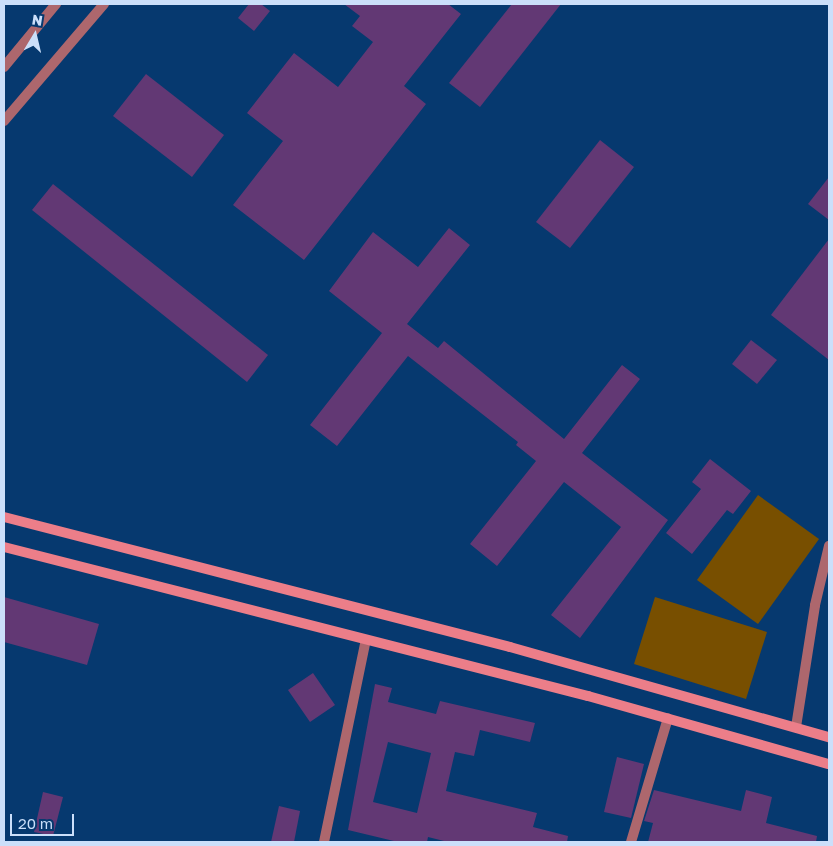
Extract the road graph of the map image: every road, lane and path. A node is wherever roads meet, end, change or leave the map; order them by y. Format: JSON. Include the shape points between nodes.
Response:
{"nodes":[{"id":1,"x":56,"y":4,"type":"edge"},
{"id":2,"x":104,"y":4,"type":"edge"},
{"id":3,"x":4,"y":68,"type":"edge"},
{"id":4,"x":4,"y":121,"type":"edge"},
{"id":5,"x":4,"y":517,"type":"edge"},
{"id":6,"x":829,"y":546,"type":"edge"},
{"id":7,"x":4,"y":548,"type":"edge"},
{"id":8,"x":366,"y":640,"type":"junction"},
{"id":9,"x":668,"y":718,"type":"junction"},
{"id":10,"x":796,"y":727,"type":"junction"},
{"id":11,"x":829,"y":737,"type":"edge"},
{"id":12,"x":829,"y":764,"type":"edge"},
{"id":13,"x":324,"y":842,"type":"edge"},
{"id":14,"x":631,"y":842,"type":"edge"}],
"edges":[{"from":1,"to":3,"type":"street"},
{"from":2,"to":4,"type":"street"},
{"from":5,"to":10,"type":"main road","via":[[491,642]]},
{"from":6,"to":10,"type":"street","via":[[815,605]]},
{"from":7,"to":8,"type":"main road"},
{"from":8,"to":9,"type":"main road"},
{"from":8,"to":13,"type":"street"},
{"from":9,"to":12,"type":"main road"},
{"from":9,"to":14,"type":"street"},
{"from":10,"to":11,"type":"main road"}]}
